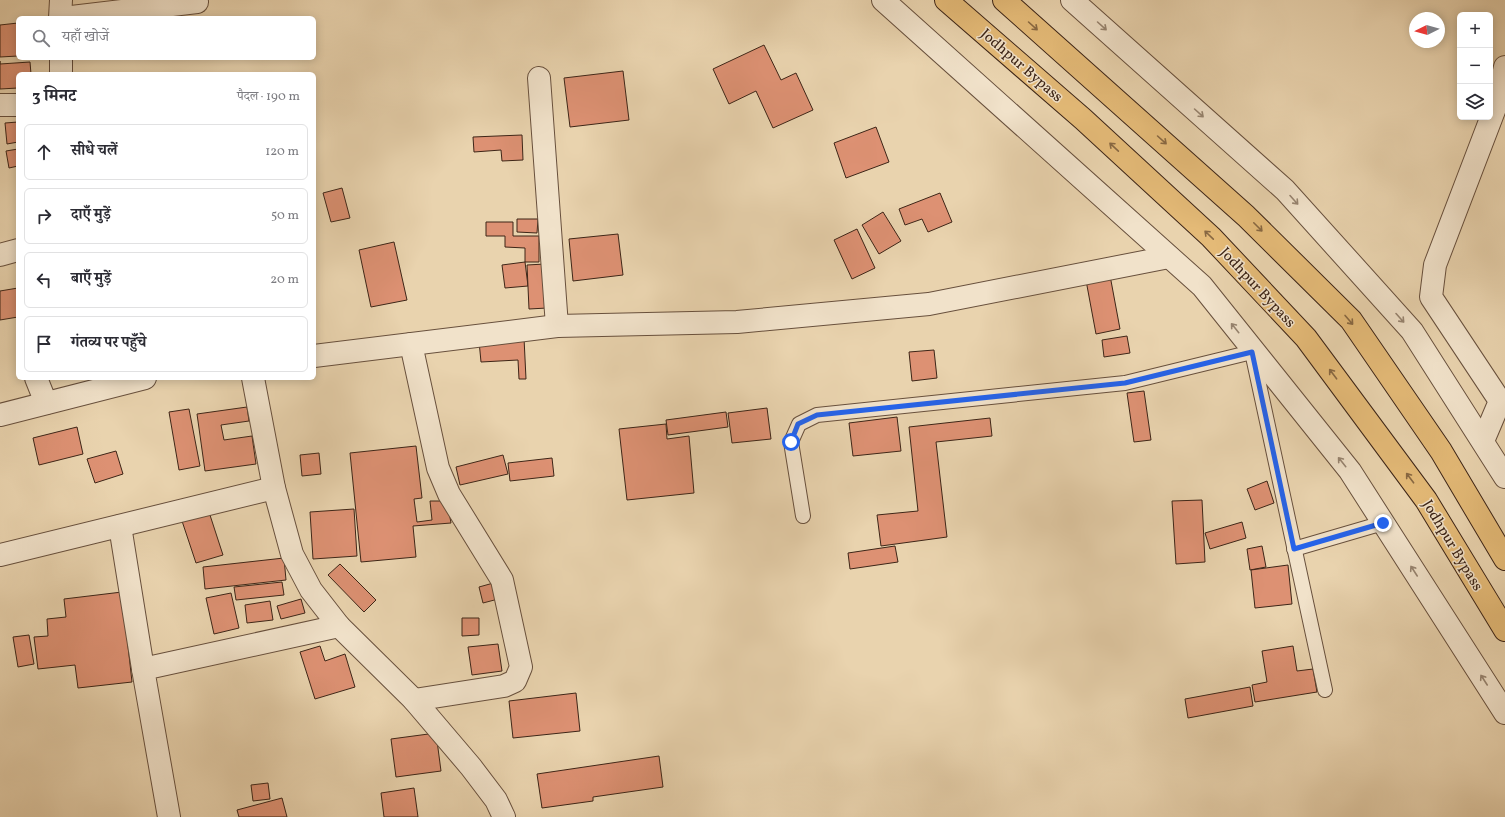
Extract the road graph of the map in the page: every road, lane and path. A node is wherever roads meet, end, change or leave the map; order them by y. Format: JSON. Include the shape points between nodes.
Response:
{"nodes":[{"id":1,"x":61,"y":0,"type":"edge"},
{"id":2,"x":883,"y":0,"type":"edge"},
{"id":3,"x":946,"y":0,"type":"edge"},
{"id":4,"x":1004,"y":0,"type":"edge"},
{"id":5,"x":1072,"y":0,"type":"edge"},
{"id":6,"x":197,"y":2,"type":"dead end"},
{"id":7,"x":60,"y":16,"type":"edge"},
{"id":8,"x":80,"y":16,"type":"edge"},
{"id":9,"x":61,"y":60,"type":"edge"},
{"id":10,"x":1505,"y":67,"type":"edge"},
{"id":11,"x":61,"y":72,"type":"edge"},
{"id":12,"x":540,"y":78,"type":"dead end"},
{"id":13,"x":0,"y":105,"type":"edge"},
{"id":14,"x":16,"y":105,"type":"edge"},
{"id":15,"x":16,"y":251,"type":"edge"},
{"id":16,"x":0,"y":255,"type":"edge"},
{"id":17,"x":1169,"y":257,"type":"junction"},
{"id":18,"x":557,"y":326,"type":"junction"},
{"id":19,"x":411,"y":344,"type":"junction"},
{"id":20,"x":316,"y":356,"type":"edge"},
{"id":21,"x":37,"y":380,"type":"edge"},
{"id":22,"x":137,"y":380,"type":"edge"},
{"id":23,"x":253,"y":380,"type":"edge"},
{"id":24,"x":46,"y":404,"type":"junction"},
{"id":25,"x":0,"y":415,"type":"edge"},
{"id":26,"x":1482,"y":442,"type":"junction"},
{"id":27,"x":1505,"y":477,"type":"edge"},
{"id":28,"x":274,"y":488,"type":"junction"},
{"id":29,"x":804,"y":516,"type":"dead end"},
{"id":30,"x":1383,"y":523,"type":"junction"},
{"id":31,"x":120,"y":526,"type":"junction"},
{"id":32,"x":1294,"y":549,"type":"junction"},
{"id":33,"x":0,"y":555,"type":"edge"},
{"id":34,"x":1505,"y":559,"type":"edge"},
{"id":35,"x":338,"y":626,"type":"junction"},
{"id":36,"x":1505,"y":630,"type":"edge"},
{"id":37,"x":143,"y":669,"type":"junction"},
{"id":38,"x":1324,"y":690,"type":"dead end"},
{"id":39,"x":414,"y":700,"type":"junction"},
{"id":40,"x":1505,"y":713,"type":"edge"},
{"id":41,"x":169,"y":817,"type":"edge"},
{"id":42,"x":504,"y":817,"type":"edge"}],
"edges":[{"from":1,"to":7,"type":"street"},
{"from":2,"to":17,"type":"street"},
{"from":36,"to":3,"type":"highway","name":"Jodhpur Bypass","one_way":true,"via":[[1426,500],[1306,338],[1211,237],[1083,119]]},
{"from":4,"to":34,"type":"highway","one_way":true,"via":[[1246,216],[1351,320],[1441,451]]},
{"from":5,"to":26,"type":"street","one_way":true,"via":[[1285,190],[1412,331]]},
{"from":6,"to":8,"type":"street"},
{"from":9,"to":11,"type":"street"},
{"from":10,"to":26,"type":"street","via":[[1495,108],[1435,265],[1431,297],[1500,400]]},
{"from":12,"to":18,"type":"street"},
{"from":13,"to":14,"type":"street"},
{"from":15,"to":16,"type":"street"},
{"from":17,"to":18,"type":"street","via":[[929,304],[737,322]]},
{"from":30,"to":17,"type":"street","one_way":true,"via":[[1350,471],[1202,286]]},
{"from":18,"to":19,"type":"street"},
{"from":19,"to":20,"type":"street"},
{"from":19,"to":39,"type":"street","via":[[438,468],[449,494],[502,580],[521,667],[515,681],[504,686]]},
{"from":21,"to":24,"type":"street"},
{"from":22,"to":24,"type":"street"},
{"from":23,"to":28,"type":"street"},
{"from":24,"to":25,"type":"street"},
{"from":26,"to":27,"type":"street"},
{"from":28,"to":31,"type":"street"},
{"from":28,"to":35,"type":"street","via":[[292,554],[311,590]]},
{"from":29,"to":32,"type":"lane","via":[[791,442],[798,424],[817,415],[1125,383],[1252,352]]},
{"from":30,"to":32,"type":"lane"},
{"from":40,"to":30,"type":"street","one_way":true},
{"from":31,"to":33,"type":"street"},
{"from":31,"to":37,"type":"street"},
{"from":32,"to":38,"type":"lane"},
{"from":35,"to":37,"type":"street"},
{"from":35,"to":39,"type":"street"},
{"from":37,"to":41,"type":"street"},
{"from":39,"to":42,"type":"street","via":[[471,767],[496,800]]}]}
